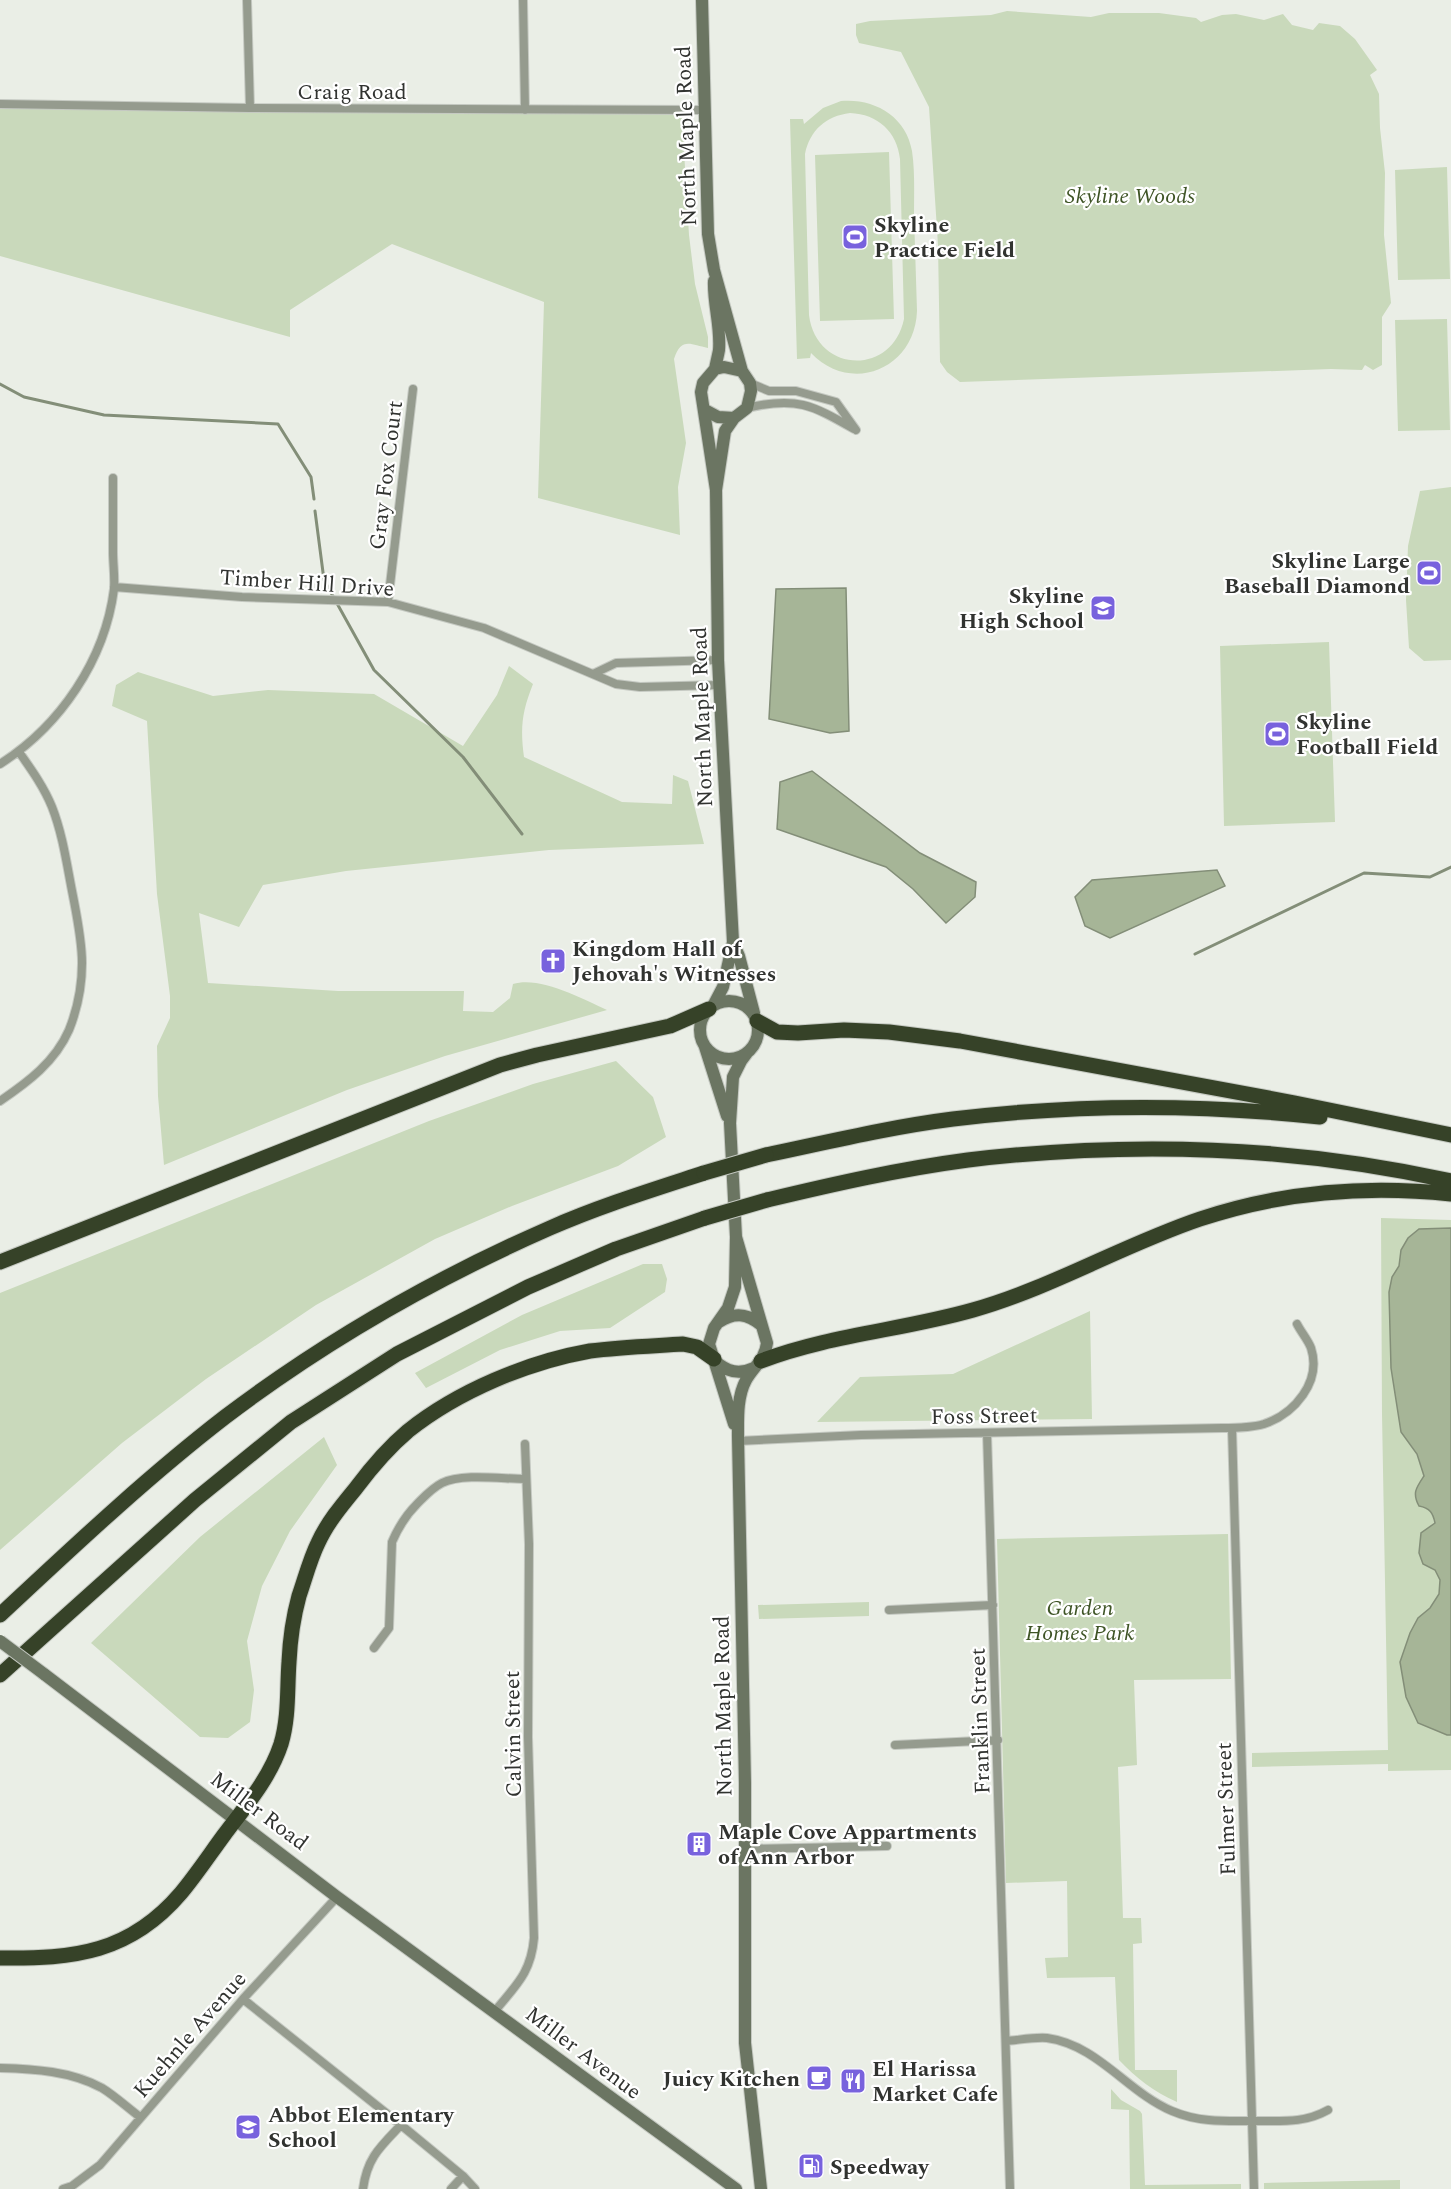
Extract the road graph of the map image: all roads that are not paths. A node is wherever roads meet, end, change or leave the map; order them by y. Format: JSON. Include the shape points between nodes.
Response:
{"nodes":[{"id":1,"x":247,"y":0,"type":"edge"},
{"id":2,"x":523,"y":0,"type":"edge"},
{"id":3,"x":702,"y":0,"type":"edge"},
{"id":4,"x":0,"y":104,"type":"edge"},
{"id":5,"x":250,"y":108,"type":"junction"},
{"id":6,"x":525,"y":110,"type":"junction"},
{"id":7,"x":705,"y":110,"type":"junction"},
{"id":8,"x":714,"y":270,"type":"junction"},
{"id":9,"x":715,"y":369,"type":"junction"},
{"id":10,"x":742,"y":371,"type":"junction"},
{"id":11,"x":750,"y":383,"type":"junction"},
{"id":12,"x":413,"y":388,"type":"dead end"},
{"id":13,"x":747,"y":408,"type":"junction"},
{"id":14,"x":705,"y":410,"type":"junction"},
{"id":15,"x":734,"y":418,"type":"junction"},
{"id":16,"x":112,"y":478,"type":"dead end"},
{"id":17,"x":716,"y":490,"type":"junction"},
{"id":18,"x":114,"y":587,"type":"junction"},
{"id":19,"x":388,"y":602,"type":"junction"},
{"id":20,"x":718,"y":660,"type":"junction"},
{"id":21,"x":593,"y":674,"type":"junction"},
{"id":22,"x":719,"y":685,"type":"junction"},
{"id":23,"x":19,"y":752,"type":"junction"},
{"id":24,"x":0,"y":764,"type":"edge"},
{"id":25,"x":733,"y":942,"type":"junction"},
{"id":26,"x":711,"y":1007,"type":"junction"},
{"id":27,"x":756,"y":1019,"type":"junction"},
{"id":28,"x":705,"y":1046,"type":"junction"},
{"id":29,"x":747,"y":1053,"type":"junction"},
{"id":30,"x":0,"y":1101,"type":"edge"},
{"id":31,"x":729,"y":1123,"type":"junction"},
{"id":32,"x":1425,"y":1129,"type":"junction"},
{"id":33,"x":1451,"y":1135,"type":"edge"},
{"id":34,"x":1451,"y":1181,"type":"edge"},
{"id":35,"x":1451,"y":1194,"type":"edge"},
{"id":36,"x":736,"y":1236,"type":"junction"},
{"id":37,"x":0,"y":1262,"type":"edge"},
{"id":38,"x":719,"y":1322,"type":"junction"},
{"id":39,"x":1297,"y":1324,"type":"dead end"},
{"id":40,"x":761,"y":1325,"type":"junction"},
{"id":41,"x":715,"y":1360,"type":"junction"},
{"id":42,"x":758,"y":1365,"type":"junction"},
{"id":43,"x":1232,"y":1428,"type":"junction"},
{"id":44,"x":987,"y":1433,"type":"junction"},
{"id":45,"x":738,"y":1439,"type":"junction"},
{"id":46,"x":525,"y":1444,"type":"dead end"},
{"id":47,"x":525,"y":1479,"type":"junction"},
{"id":48,"x":993,"y":1605,"type":"junction"},
{"id":49,"x":890,"y":1610,"type":"dead end"},
{"id":50,"x":0,"y":1615,"type":"edge"},
{"id":51,"x":0,"y":1641,"type":"edge"},
{"id":52,"x":374,"y":1648,"type":"dead end"},
{"id":53,"x":0,"y":1675,"type":"edge"},
{"id":54,"x":998,"y":1740,"type":"junction"},
{"id":55,"x":895,"y":1745,"type":"dead end"},
{"id":56,"x":236,"y":1819,"type":"junction"},
{"id":57,"x":887,"y":1846,"type":"dead end"},
{"id":58,"x":745,"y":1849,"type":"junction"},
{"id":59,"x":338,"y":1897,"type":"junction"},
{"id":60,"x":0,"y":1958,"type":"edge"},
{"id":61,"x":243,"y":1999,"type":"junction"},
{"id":62,"x":495,"y":2011,"type":"junction"},
{"id":63,"x":1006,"y":2041,"type":"junction"},
{"id":64,"x":0,"y":2068,"type":"edge"},
{"id":65,"x":1329,"y":2110,"type":"dead end"},
{"id":66,"x":140,"y":2117,"type":"junction"},
{"id":67,"x":1252,"y":2121,"type":"junction"},
{"id":68,"x":401,"y":2125,"type":"junction"},
{"id":69,"x":463,"y":2176,"type":"junction"},
{"id":70,"x":63,"y":2189,"type":"edge"},
{"id":71,"x":363,"y":2189,"type":"edge"},
{"id":72,"x":451,"y":2189,"type":"edge"},
{"id":73,"x":475,"y":2189,"type":"edge"},
{"id":74,"x":736,"y":2189,"type":"edge"},
{"id":75,"x":761,"y":2189,"type":"edge"},
{"id":76,"x":1010,"y":2189,"type":"edge"},
{"id":77,"x":1254,"y":2189,"type":"edge"}],
"edges":[{"from":1,"to":5,"type":"street"},
{"from":2,"to":6,"type":"street"},
{"from":3,"to":7,"type":"main road","name":"North Maple Road"},
{"from":4,"to":5,"type":"street","name":"Craig Road"},
{"from":5,"to":6,"type":"street","name":"Craig Road"},
{"from":6,"to":7,"type":"street","name":"Craig Road"},
{"from":7,"to":8,"type":"main road","name":"North Maple Road","via":[[708,234]]},
{"from":8,"to":9,"type":"main road","name":"North Maple Road","via":[[713,299],[719,337]]},
{"from":8,"to":10,"type":"main road","name":"North Maple Road"},
{"from":9,"to":10,"type":"main road"},
{"from":9,"to":14,"type":"main road","via":[[703,383]]},
{"from":10,"to":11,"type":"main road"},
{"from":11,"to":13,"type":"main road"},
{"from":11,"to":13,"type":"street","via":[[769,391],[796,391],[836,402],[856,430],[806,404],[769,402]]},
{"from":12,"to":19,"type":"street","name":"Gray Fox Court"},
{"from":13,"to":15,"type":"main road"},
{"from":14,"to":15,"type":"main road","via":[[718,417]]},
{"from":14,"to":17,"type":"main road","name":"North Maple Road"},
{"from":15,"to":17,"type":"main road","name":"North Maple Road","via":[[725,431]]},
{"from":16,"to":18,"type":"street"},
{"from":17,"to":20,"type":"main road","name":"North Maple Road"},
{"from":18,"to":19,"type":"street","name":"Timber Hill Drive"},
{"from":18,"to":23,"type":"street","via":[[99,643],[81,682],[48,725]]},
{"from":19,"to":21,"type":"street","name":"Timber Hill Drive","via":[[484,628]]},
{"from":20,"to":21,"type":"street","via":[[616,663]]},
{"from":20,"to":22,"type":"main road","name":"North Maple Road"},
{"from":21,"to":22,"type":"street","name":"Timber Hill Drive","via":[[616,684],[640,687]]},
{"from":22,"to":25,"type":"main road","name":"North Maple Road"},
{"from":23,"to":24,"type":"street"},
{"from":23,"to":30,"type":"street","via":[[52,806],[62,838],[82,963],[79,995],[69,1030],[53,1057],[27,1083]]},
{"from":25,"to":26,"type":"main road","name":"North Maple Road","via":[[723,987]]},
{"from":25,"to":27,"type":"main road","name":"North Maple Road"},
{"from":26,"to":27,"type":"main road","via":[[737,1002],[745,1005]]},
{"from":26,"to":28,"type":"main road","via":[[700,1027]]},
{"from":26,"to":37,"type":"highway","via":[[670,1026],[500,1065]]},
{"from":27,"to":29,"type":"main road","via":[[757,1039]]},
{"from":27,"to":32,"type":"highway","via":[[777,1032],[889,1032],[960,1041]]},
{"from":28,"to":29,"type":"main road","via":[[720,1058],[739,1058]]},
{"from":28,"to":31,"type":"main road","name":"North Maple Road"},
{"from":29,"to":31,"type":"main road","name":"North Maple Road","via":[[733,1077]]},
{"from":31,"to":36,"type":"main road","name":"North Maple Road"},
{"from":32,"to":33,"type":"highway"},
{"from":32,"to":50,"type":"highway","bridge":true,"via":[[1275,1112],[1086,1108],[952,1119],[865,1134],[766,1155],[644,1193],[531,1237],[460,1272],[303,1362],[225,1417],[149,1479]]},
{"from":34,"to":53,"type":"highway","bridge":true,"via":[[1418,1173],[1228,1150],[1100,1150],[967,1160],[839,1183],[705,1218],[616,1249],[528,1287],[397,1354],[291,1422],[195,1500]]},
{"from":35,"to":42,"type":"highway","via":[[1367,1190],[1270,1201],[1200,1219],[974,1310],[801,1347]]},
{"from":36,"to":38,"type":"main road","name":"North Maple Road","via":[[735,1287]]},
{"from":36,"to":40,"type":"main road","name":"North Maple Road"},
{"from":38,"to":40,"type":"main road","via":[[745,1315]]},
{"from":38,"to":41,"type":"main road","name":"North Maple Road","via":[[709,1344]]},
{"from":39,"to":43,"type":"street","name":"Foss Street","via":[[1311,1348],[1313,1369],[1309,1384],[1287,1413],[1262,1425]]},
{"from":40,"to":42,"type":"main road","name":"North Maple Road","via":[[767,1343]]},
{"from":41,"to":42,"type":"main road","via":[[729,1371],[746,1371]]},
{"from":41,"to":45,"type":"main road","name":"North Maple Road"},
{"from":41,"to":56,"type":"highway","via":[[697,1347],[683,1344],[590,1352],[506,1375],[408,1431],[362,1479],[318,1542],[290,1635],[288,1705],[282,1738],[273,1764]]},
{"from":42,"to":45,"type":"main road","name":"North Maple Road","via":[[740,1396]]},
{"from":43,"to":44,"type":"street","name":"Foss Street"},
{"from":43,"to":67,"type":"street","name":"Fulmer Street"},
{"from":44,"to":45,"type":"street","name":"Foss Street"},
{"from":44,"to":48,"type":"street","name":"Franklin Street"},
{"from":45,"to":58,"type":"main road","name":"North Maple Road"},
{"from":46,"to":47,"type":"street","name":"Calvin Street"},
{"from":47,"to":52,"type":"street","via":[[469,1478],[444,1482],[412,1509],[392,1542],[389,1628]]},
{"from":47,"to":62,"type":"street","name":"Calvin Street","via":[[534,1938],[526,1972]]},
{"from":48,"to":49,"type":"street"},
{"from":48,"to":54,"type":"street","name":"Franklin Street"},
{"from":51,"to":56,"type":"main road","name":"Miller Road","bridge":true},
{"from":54,"to":55,"type":"street"},
{"from":54,"to":63,"type":"street","name":"Franklin Street"},
{"from":56,"to":59,"type":"main road","name":"Miller Road"},
{"from":56,"to":60,"type":"highway","via":[[181,1893],[154,1920],[135,1932],[78,1955]]},
{"from":57,"to":58,"type":"street"},
{"from":58,"to":75,"type":"main road","name":"North Maple Road","via":[[745,2043]]},
{"from":59,"to":61,"type":"street","name":"Kuehnle Avenue"},
{"from":59,"to":62,"type":"main road","name":"Miller Road"},
{"from":61,"to":66,"type":"street","name":"Kuehnle Avenue"},
{"from":61,"to":68,"type":"street"},
{"from":62,"to":74,"type":"main road","name":"Miller Avenue"},
{"from":63,"to":67,"type":"street","via":[[1046,2038],[1071,2045],[1098,2059],[1148,2100],[1173,2112],[1199,2120]]},
{"from":63,"to":76,"type":"street","name":"Franklin Street"},
{"from":64,"to":66,"type":"street","via":[[36,2069],[72,2077],[102,2088]]},
{"from":65,"to":67,"type":"street","via":[[1302,2121]]},
{"from":66,"to":70,"type":"street","name":"Kuehnle Avenue","via":[[100,2165]]},
{"from":67,"to":77,"type":"street","name":"Fulmer Street"},
{"from":68,"to":69,"type":"street"},
{"from":68,"to":71,"type":"street","via":[[373,2154]]},
{"from":69,"to":72,"type":"street"},
{"from":69,"to":73,"type":"street"}]}
